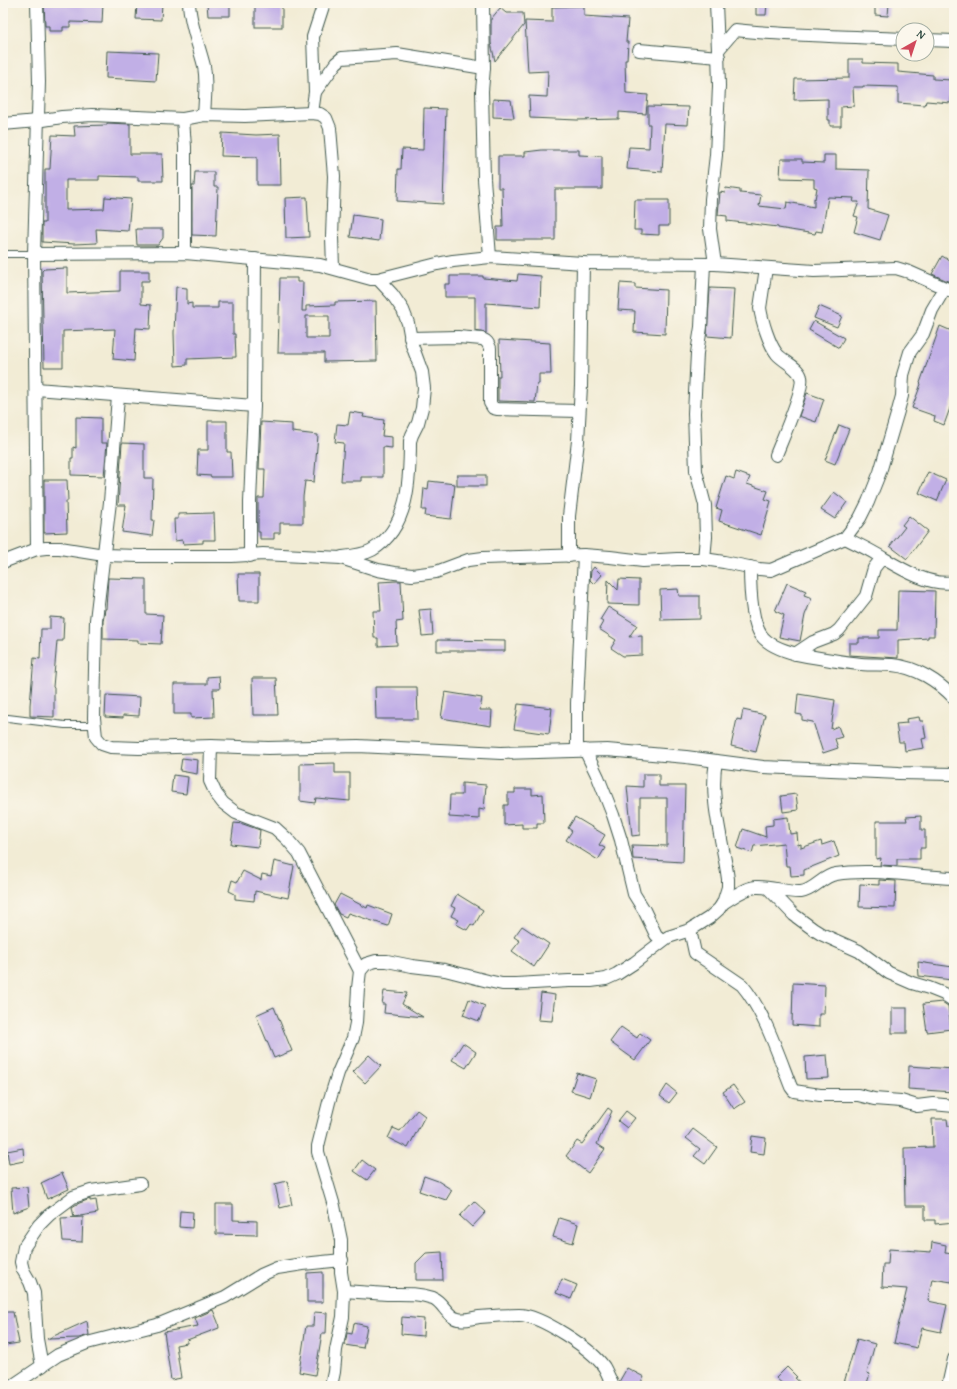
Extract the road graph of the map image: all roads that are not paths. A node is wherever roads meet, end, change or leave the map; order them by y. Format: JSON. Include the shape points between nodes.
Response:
{"nodes":[{"id":1,"x":36,"y":3,"type":"edge"},
{"id":2,"x":189,"y":3,"type":"edge"},
{"id":3,"x":324,"y":3,"type":"edge"},
{"id":4,"x":483,"y":3,"type":"edge"},
{"id":5,"x":716,"y":9,"type":"edge"},
{"id":6,"x":735,"y":30,"type":"junction"},
{"id":7,"x":895,"y":39,"type":"edge"},
{"id":8,"x":935,"y":40,"type":"edge"},
{"id":9,"x":954,"y":41,"type":"edge"},
{"id":10,"x":639,"y":50,"type":"dead end"},
{"id":11,"x":718,"y":54,"type":"junction"},
{"id":12,"x":484,"y":68,"type":"junction"},
{"id":13,"x":315,"y":92,"type":"junction"},
{"id":14,"x":312,"y":113,"type":"junction"},
{"id":15,"x":204,"y":115,"type":"junction"},
{"id":16,"x":183,"y":119,"type":"junction"},
{"id":17,"x":37,"y":121,"type":"junction"},
{"id":18,"x":3,"y":124,"type":"edge"},
{"id":19,"x":185,"y":253,"type":"junction"},
{"id":20,"x":3,"y":254,"type":"edge"},
{"id":21,"x":34,"y":254,"type":"junction"},
{"id":22,"x":490,"y":257,"type":"junction"},
{"id":23,"x":255,"y":259,"type":"junction"},
{"id":24,"x":583,"y":263,"type":"junction"},
{"id":25,"x":709,"y":264,"type":"junction"},
{"id":26,"x":333,"y":268,"type":"junction"},
{"id":27,"x":766,"y":268,"type":"junction"},
{"id":28,"x":378,"y":280,"type":"junction"},
{"id":29,"x":949,"y":290,"type":"edge"},
{"id":30,"x":410,"y":338,"type":"junction"},
{"id":31,"x":36,"y":389,"type":"junction"},
{"id":32,"x":118,"y":396,"type":"junction"},
{"id":33,"x":254,"y":406,"type":"junction"},
{"id":34,"x":579,"y":410,"type":"junction"},
{"id":35,"x":776,"y":455,"type":"dead end"},
{"id":36,"x":845,"y":538,"type":"junction"},
{"id":37,"x":37,"y":549,"type":"junction"},
{"id":38,"x":104,"y":555,"type":"junction"},
{"id":39,"x":584,"y":555,"type":"junction"},
{"id":40,"x":250,"y":556,"type":"junction"},
{"id":41,"x":569,"y":556,"type":"junction"},
{"id":42,"x":341,"y":558,"type":"junction"},
{"id":43,"x":882,"y":558,"type":"junction"},
{"id":44,"x":704,"y":559,"type":"junction"},
{"id":45,"x":3,"y":562,"type":"edge"},
{"id":46,"x":750,"y":567,"type":"junction"},
{"id":47,"x":954,"y":582,"type":"edge"},
{"id":48,"x":795,"y":654,"type":"junction"},
{"id":49,"x":954,"y":698,"type":"edge"},
{"id":50,"x":3,"y":719,"type":"edge"},
{"id":51,"x":94,"y":725,"type":"junction"},
{"id":52,"x":211,"y":746,"type":"junction"},
{"id":53,"x":581,"y":750,"type":"junction"},
{"id":54,"x":716,"y":761,"type":"junction"},
{"id":55,"x":954,"y":774,"type":"edge"},
{"id":56,"x":954,"y":878,"type":"edge"},
{"id":57,"x":768,"y":888,"type":"junction"},
{"id":58,"x":723,"y":902,"type":"junction"},
{"id":59,"x":690,"y":930,"type":"junction"},
{"id":60,"x":662,"y":940,"type":"junction"},
{"id":61,"x":360,"y":971,"type":"junction"},
{"id":62,"x":954,"y":1001,"type":"edge"},
{"id":63,"x":954,"y":1106,"type":"edge"},
{"id":64,"x":140,"y":1184,"type":"dead end"},
{"id":65,"x":342,"y":1260,"type":"junction"},
{"id":66,"x":344,"y":1291,"type":"junction"},
{"id":67,"x":954,"y":1360,"type":"edge"},
{"id":68,"x":42,"y":1366,"type":"junction"},
{"id":69,"x":12,"y":1386,"type":"edge"},
{"id":70,"x":331,"y":1386,"type":"edge"},
{"id":71,"x":613,"y":1386,"type":"edge"},
{"id":72,"x":948,"y":1386,"type":"edge"}],
"edges":[{"from":1,"to":17,"type":"street","via":[[39,82]]},
{"from":2,"to":15,"type":"street","via":[[192,28],[205,75]]},
{"from":3,"to":13,"type":"street","via":[[313,38]]},
{"from":4,"to":12,"type":"street"},
{"from":5,"to":6,"type":"street"},
{"from":5,"to":11,"type":"street"},
{"from":6,"to":7,"type":"street"},
{"from":6,"to":11,"type":"street"},
{"from":8,"to":9,"type":"street"},
{"from":10,"to":11,"type":"street"},
{"from":11,"to":25,"type":"street","via":[[716,155],[711,199]]},
{"from":12,"to":13,"type":"street","via":[[396,54],[342,58]]},
{"from":12,"to":22,"type":"street","via":[[483,170]]},
{"from":13,"to":14,"type":"street"},
{"from":14,"to":15,"type":"street"},
{"from":14,"to":26,"type":"street","via":[[326,118],[330,128],[334,176]]},
{"from":15,"to":16,"type":"street"},
{"from":16,"to":17,"type":"street","via":[[92,115]]},
{"from":16,"to":19,"type":"street"},
{"from":17,"to":18,"type":"street"},
{"from":17,"to":21,"type":"street"},
{"from":19,"to":21,"type":"street"},
{"from":19,"to":23,"type":"street"},
{"from":20,"to":21,"type":"lane"},
{"from":21,"to":31,"type":"street"},
{"from":22,"to":24,"type":"street"},
{"from":22,"to":28,"type":"street","via":[[453,261]]},
{"from":23,"to":26,"type":"street"},
{"from":23,"to":33,"type":"street"},
{"from":24,"to":25,"type":"street"},
{"from":24,"to":34,"type":"street"},
{"from":25,"to":27,"type":"street"},
{"from":25,"to":44,"type":"street","via":[[697,353],[694,413],[696,471],[705,505]]},
{"from":26,"to":28,"type":"street"},
{"from":27,"to":29,"type":"street","via":[[814,271],[896,268]]},
{"from":27,"to":35,"type":"street","via":[[761,314],[777,354],[798,372],[802,379],[798,398]]},
{"from":28,"to":30,"type":"street","via":[[403,310]]},
{"from":29,"to":36,"type":"street","via":[[932,310],[923,334],[910,352],[903,375],[902,396],[880,472],[860,518]]},
{"from":30,"to":34,"type":"street","via":[[458,337],[486,340],[490,348],[490,404],[493,408]]},
{"from":30,"to":42,"type":"street","via":[[422,372],[424,396],[418,423],[410,441],[409,479],[405,503],[398,523],[372,550]]},
{"from":31,"to":32,"type":"street"},
{"from":31,"to":37,"type":"street"},
{"from":32,"to":33,"type":"street"},
{"from":32,"to":38,"type":"street"},
{"from":33,"to":40,"type":"street"},
{"from":34,"to":41,"type":"street","via":[[569,516]]},
{"from":36,"to":43,"type":"street"},
{"from":36,"to":46,"type":"street","via":[[771,570]]},
{"from":37,"to":38,"type":"street","via":[[60,548]]},
{"from":37,"to":45,"type":"street"},
{"from":38,"to":40,"type":"street"},
{"from":38,"to":51,"type":"street","via":[[96,620]]},
{"from":39,"to":41,"type":"street"},
{"from":39,"to":44,"type":"street","via":[[643,561]]},
{"from":39,"to":53,"type":"street","via":[[577,704]]},
{"from":40,"to":42,"type":"street","via":[[263,554]]},
{"from":41,"to":42,"type":"street","via":[[484,558],[468,560],[436,572],[412,575],[378,570]]},
{"from":43,"to":47,"type":"street","via":[[905,571],[933,581]]},
{"from":43,"to":48,"type":"street","via":[[874,568],[866,596],[839,630]]},
{"from":44,"to":46,"type":"street"},
{"from":46,"to":48,"type":"street","via":[[752,602],[761,634],[767,641]]},
{"from":48,"to":49,"type":"street","via":[[862,664],[902,666],[933,680]]},
{"from":50,"to":51,"type":"lane"},
{"from":51,"to":52,"type":"street","via":[[98,740],[111,747]]},
{"from":52,"to":53,"type":"street","via":[[358,746],[501,753]]},
{"from":52,"to":61,"type":"street","via":[[210,781],[216,794],[222,803],[236,813],[274,828],[299,853]]},
{"from":53,"to":54,"type":"street","via":[[607,750]]},
{"from":53,"to":60,"type":"street","via":[[598,777],[611,809],[631,887],[656,935]]},
{"from":54,"to":55,"type":"street","via":[[800,769]]},
{"from":54,"to":58,"type":"street","via":[[716,807],[728,879]]},
{"from":56,"to":57,"type":"street","via":[[850,872],[828,876],[803,892]]},
{"from":57,"to":58,"type":"street","via":[[751,888]]},
{"from":57,"to":62,"type":"street","via":[[794,915],[813,929],[859,951],[889,973],[944,994]]},
{"from":58,"to":59,"type":"street","via":[[709,918]]},
{"from":59,"to":60,"type":"street"},
{"from":59,"to":63,"type":"street","via":[[695,953],[734,979],[748,992],[794,1091],[820,1095],[858,1095],[917,1106]]},
{"from":60,"to":61,"type":"street","via":[[626,969],[606,979],[591,981],[502,984],[445,970],[381,960],[366,964]]},
{"from":61,"to":65,"type":"street","via":[[353,1038],[338,1073],[318,1149],[334,1206]]},
{"from":64,"to":68,"type":"street","via":[[91,1191],[73,1197],[49,1214],[24,1247],[21,1262],[34,1293],[37,1339]]},
{"from":65,"to":66,"type":"street"},
{"from":65,"to":68,"type":"street","via":[[277,1268],[225,1297],[156,1325],[73,1348]]},
{"from":66,"to":70,"type":"street","via":[[343,1317]]},
{"from":66,"to":71,"type":"street","via":[[416,1294],[429,1297],[438,1301],[452,1316],[464,1320],[520,1315],[531,1317],[560,1332],[591,1354],[604,1367]]},
{"from":67,"to":72,"type":"street"},
{"from":68,"to":69,"type":"street"}]}
